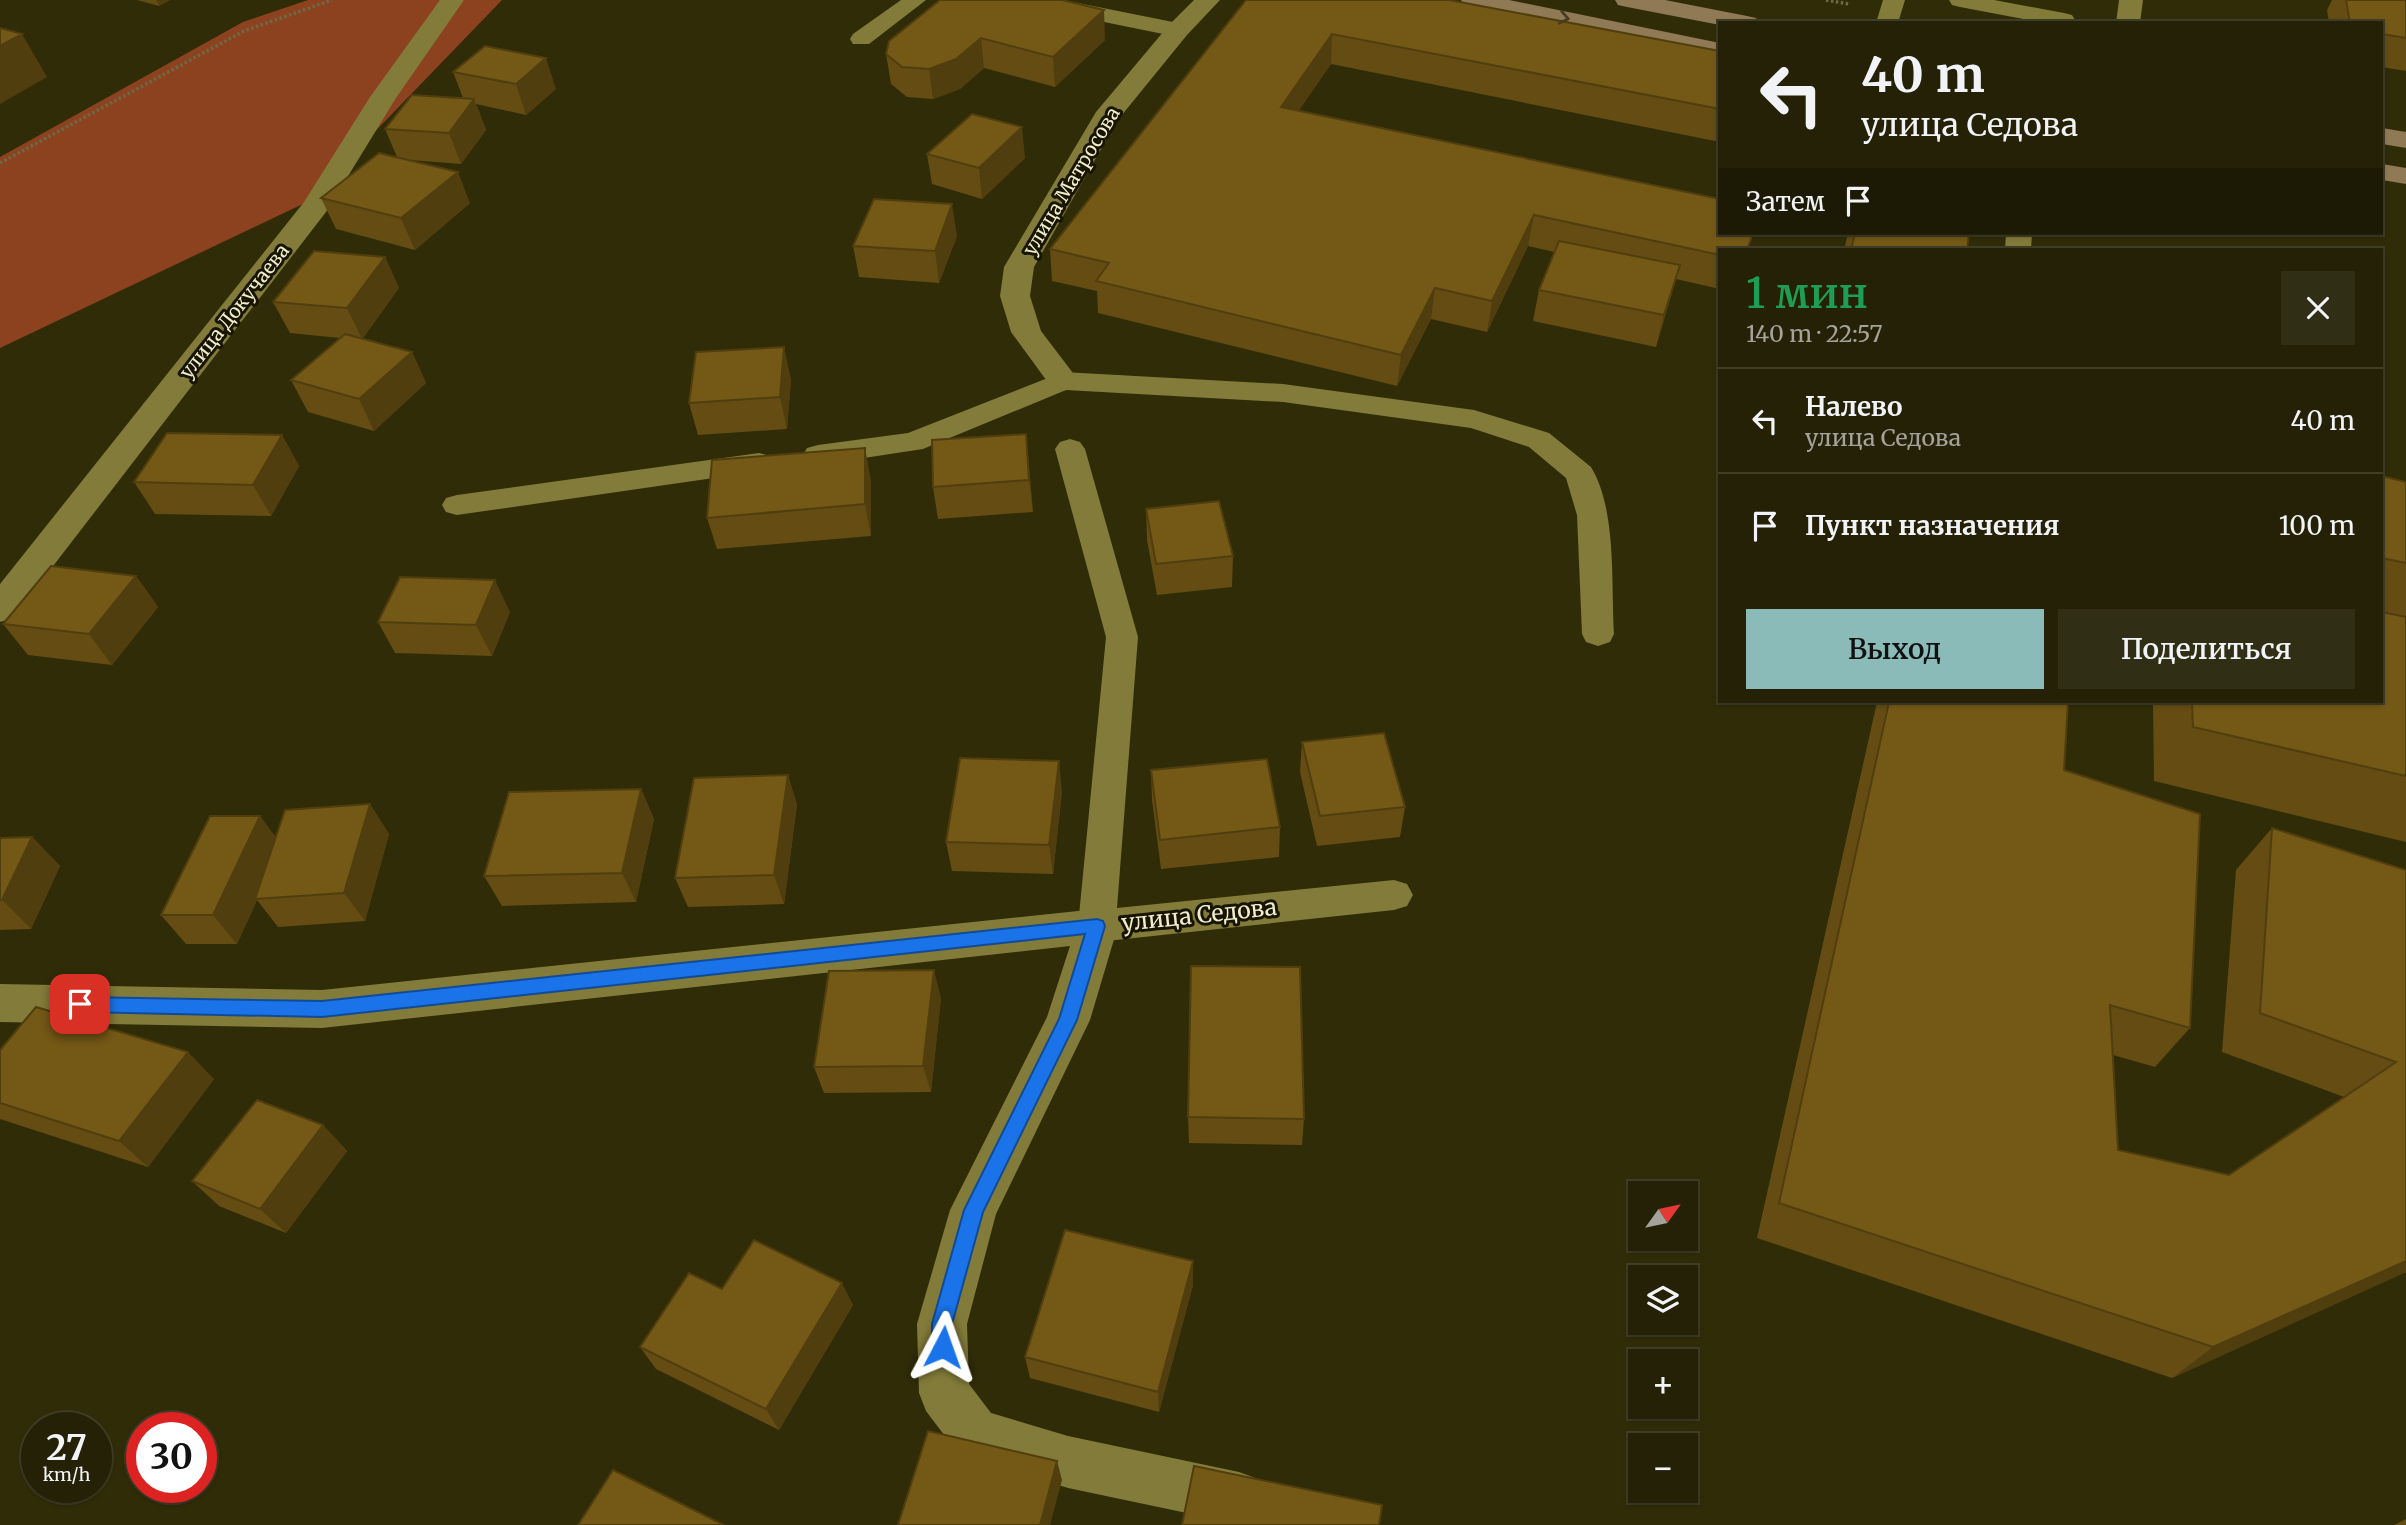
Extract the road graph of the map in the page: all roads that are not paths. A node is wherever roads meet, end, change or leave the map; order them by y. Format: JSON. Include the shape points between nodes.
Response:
{"nodes":[{"id":1,"x":452,"y":0,"type":"edge"},
{"id":2,"x":915,"y":0,"type":"edge"},
{"id":3,"x":1030,"y":0,"type":"edge"},
{"id":4,"x":1208,"y":0,"type":"edge"},
{"id":5,"x":1473,"y":0,"type":"edge"},
{"id":6,"x":1627,"y":0,"type":"edge"},
{"id":7,"x":1894,"y":0,"type":"edge"},
{"id":8,"x":1960,"y":0,"type":"edge"},
{"id":9,"x":2131,"y":0,"type":"edge"},
{"id":10,"x":2063,"y":20,"type":"dead end"},
{"id":11,"x":1737,"y":21,"type":"edge"},
{"id":12,"x":1888,"y":21,"type":"edge"},
{"id":13,"x":2128,"y":21,"type":"edge"},
{"id":14,"x":1178,"y":30,"type":"junction"},
{"id":15,"x":861,"y":39,"type":"dead end"},
{"id":16,"x":1718,"y":50,"type":"edge"},
{"id":17,"x":2383,"y":136,"type":"edge"},
{"id":18,"x":2406,"y":140,"type":"edge"},
{"id":19,"x":1063,"y":381,"type":"junction"},
{"id":20,"x":1070,"y":449,"type":"dead end"},
{"id":21,"x":457,"y":505,"type":"dead end"},
{"id":22,"x":0,"y":609,"type":"edge"},
{"id":23,"x":1598,"y":634,"type":"dead end"},
{"id":24,"x":1394,"y":895,"type":"dead end"},
{"id":25,"x":1097,"y":926,"type":"junction"},
{"id":26,"x":0,"y":1003,"type":"edge"},
{"id":27,"x":1279,"y":1506,"type":"edge"}],
"edges":[{"from":1,"to":22,"type":"street","name":"улица Докучаева","via":[[383,97],[316,206]]},
{"from":2,"to":15,"type":"lane"},
{"from":3,"to":14,"type":"lane"},
{"from":4,"to":14,"type":"street","name":"улица Матросова"},
{"from":5,"to":16,"type":"main road","one_way":true},
{"from":6,"to":11,"type":"main road"},
{"from":7,"to":12,"type":"lane"},
{"from":8,"to":10,"type":"lane"},
{"from":9,"to":13,"type":"street"},
{"from":14,"to":19,"type":"street","name":"улица Матросова","via":[[1105,118],[1019,267],[1015,296],[1026,332]]},
{"from":17,"to":18,"type":"main road"},
{"from":19,"to":21,"type":"lane","via":[[913,442]]},
{"from":19,"to":23,"type":"lane","via":[[1283,393],[1474,419],[1538,440],[1580,474],[1592,515]]},
{"from":20,"to":25,"type":"lane","via":[[1122,637]]},
{"from":24,"to":25,"type":"lane","name":"улица Седова"},
{"from":25,"to":26,"type":"street","name":"улица Седова","via":[[322,1009]]},
{"from":25,"to":27,"type":"street","via":[[1068,1020],[973,1210],[942,1324],[944,1393],[975,1434],[1068,1462]]}]}
